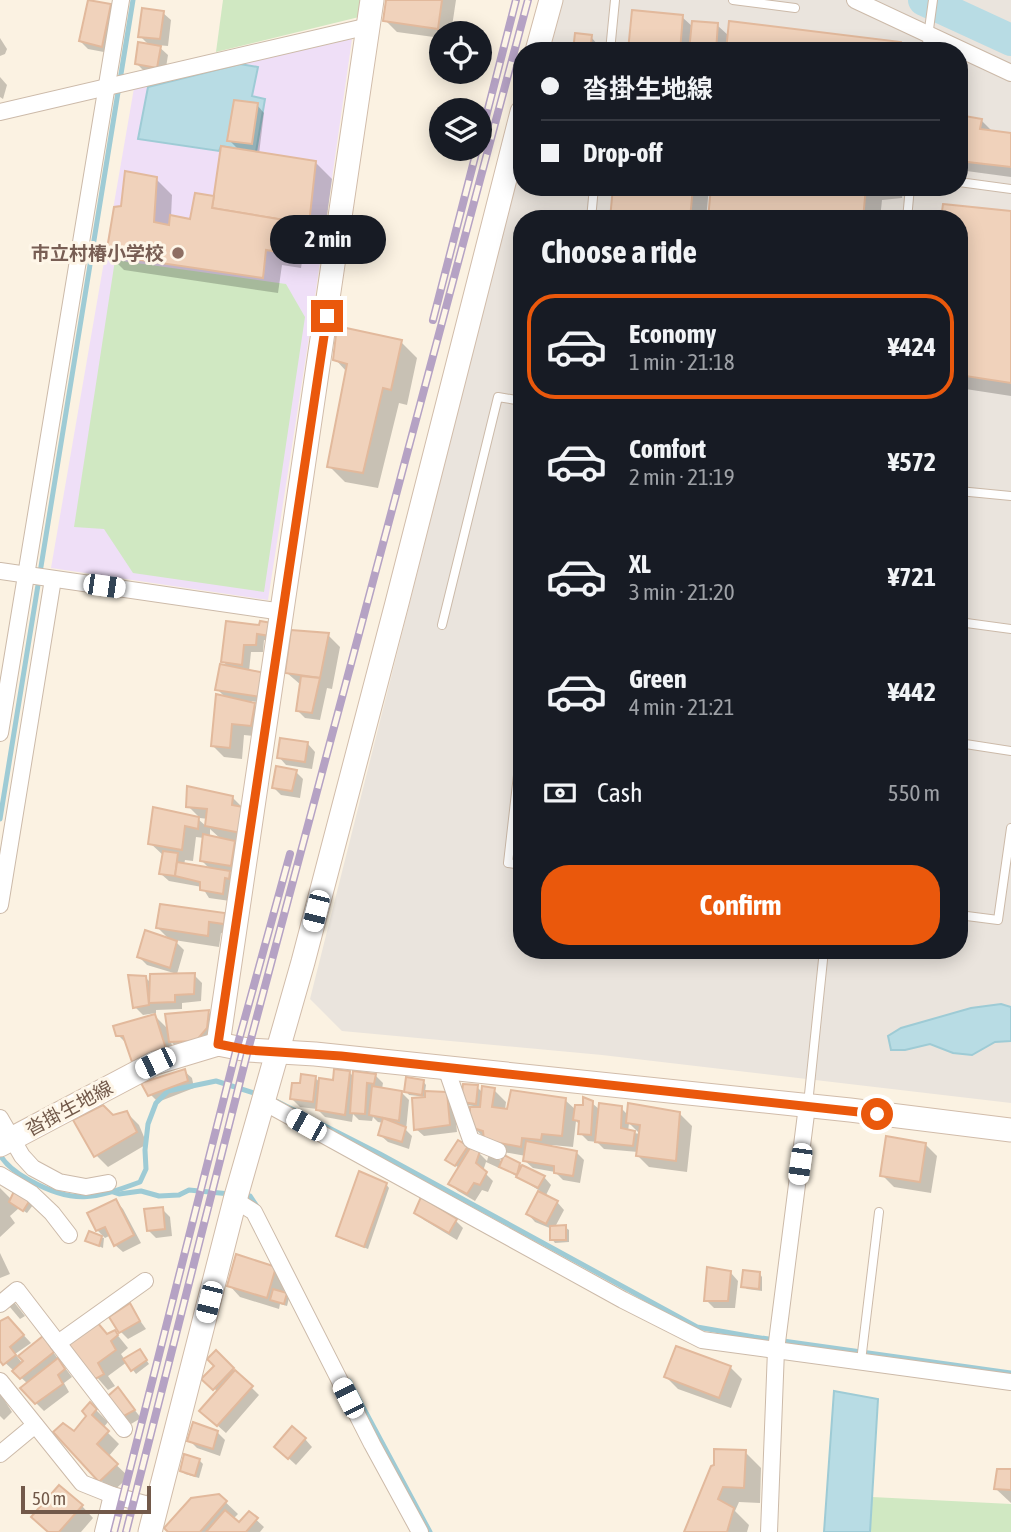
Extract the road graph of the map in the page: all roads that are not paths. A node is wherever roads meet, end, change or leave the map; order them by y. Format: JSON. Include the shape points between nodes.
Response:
{"nodes":[{"id":1,"x":121,"y":0,"type":"edge"},
{"id":2,"x":372,"y":0,"type":"edge"},
{"id":3,"x":551,"y":0,"type":"edge"},
{"id":4,"x":615,"y":0,"type":"edge"},
{"id":5,"x":733,"y":0,"type":"edge"},
{"id":6,"x":855,"y":0,"type":"edge"},
{"id":7,"x":933,"y":0,"type":"edge"},
{"id":8,"x":796,"y":8,"type":"dead end"},
{"id":9,"x":369,"y":26,"type":"junction"},
{"id":10,"x":928,"y":39,"type":"edge"},
{"id":11,"x":539,"y":42,"type":"edge"},
{"id":12,"x":611,"y":42,"type":"edge"},
{"id":13,"x":968,"y":55,"type":"edge"},
{"id":14,"x":1011,"y":73,"type":"edge"},
{"id":15,"x":107,"y":85,"type":"junction"},
{"id":16,"x":0,"y":112,"type":"edge"},
{"id":17,"x":513,"y":147,"type":"edge"},
{"id":18,"x":968,"y":183,"type":"edge"},
{"id":19,"x":1011,"y":189,"type":"edge"},
{"id":20,"x":513,"y":400,"type":"edge"},
{"id":21,"x":968,"y":492,"type":"edge"},
{"id":22,"x":1011,"y":496,"type":"edge"},
{"id":23,"x":0,"y":571,"type":"edge"},
{"id":24,"x":25,"y":575,"type":"junction"},
{"id":25,"x":53,"y":579,"type":"junction"},
{"id":26,"x":283,"y":612,"type":"junction"},
{"id":27,"x":968,"y":623,"type":"edge"},
{"id":28,"x":442,"y":625,"type":"dead end"},
{"id":29,"x":1011,"y":629,"type":"edge"},
{"id":30,"x":0,"y":733,"type":"edge"},
{"id":31,"x":968,"y":744,"type":"edge"},
{"id":32,"x":1011,"y":751,"type":"edge"},
{"id":33,"x":513,"y":819,"type":"edge"},
{"id":34,"x":1011,"y":828,"type":"edge"},
{"id":35,"x":513,"y":864,"type":"edge"},
{"id":36,"x":0,"y":905,"type":"edge"},
{"id":37,"x":968,"y":916,"type":"edge"},
{"id":38,"x":823,"y":959,"type":"edge"},
{"id":39,"x":218,"y":1044,"type":"junction"},
{"id":40,"x":278,"y":1052,"type":"junction"},
{"id":41,"x":446,"y":1068,"type":"junction"},
{"id":42,"x":262,"y":1101,"type":"junction"},
{"id":43,"x":807,"y":1106,"type":"junction"},
{"id":44,"x":0,"y":1118,"type":"edge"},
{"id":45,"x":1011,"y":1130,"type":"edge"},
{"id":46,"x":6,"y":1142,"type":"edge"},
{"id":47,"x":498,"y":1150,"type":"dead end"},
{"id":48,"x":0,"y":1175,"type":"edge"},
{"id":49,"x":108,"y":1183,"type":"dead end"},
{"id":50,"x":235,"y":1200,"type":"junction"},
{"id":51,"x":879,"y":1212,"type":"dead end"},
{"id":52,"x":68,"y":1235,"type":"dead end"},
{"id":53,"x":145,"y":1281,"type":"dead end"},
{"id":54,"x":0,"y":1304,"type":"edge"},
{"id":55,"x":58,"y":1343,"type":"junction"},
{"id":56,"x":776,"y":1350,"type":"junction"},
{"id":57,"x":861,"y":1361,"type":"junction"},
{"id":58,"x":0,"y":1381,"type":"edge"},
{"id":59,"x":1011,"y":1382,"type":"edge"},
{"id":60,"x":36,"y":1425,"type":"junction"},
{"id":61,"x":124,"y":1429,"type":"dead end"},
{"id":62,"x":0,"y":1454,"type":"edge"},
{"id":63,"x":112,"y":1495,"type":"junction"},
{"id":64,"x":156,"y":1507,"type":"junction"},
{"id":65,"x":103,"y":1532,"type":"edge"},
{"id":66,"x":150,"y":1532,"type":"edge"},
{"id":67,"x":420,"y":1532,"type":"edge"},
{"id":68,"x":769,"y":1532,"type":"edge"}],
"edges":[{"from":1,"to":15,"type":"street"},
{"from":2,"to":9,"type":"street"},
{"from":3,"to":11,"type":"street"},
{"from":4,"to":12,"type":"lane"},
{"from":5,"to":8,"type":"lane"},
{"from":6,"to":10,"type":"street"},
{"from":7,"to":10,"type":"lane"},
{"from":9,"to":15,"type":"street"},
{"from":9,"to":26,"type":"street"},
{"from":13,"to":14,"type":"street"},
{"from":15,"to":16,"type":"street"},
{"from":15,"to":24,"type":"street"},
{"from":17,"to":40,"type":"street"},
{"from":18,"to":19,"type":"lane"},
{"from":20,"to":28,"type":"lane","via":[[498,397]]},
{"from":21,"to":22,"type":"lane"},
{"from":23,"to":24,"type":"street"},
{"from":24,"to":25,"type":"street"},
{"from":24,"to":30,"type":"street"},
{"from":25,"to":26,"type":"street"},
{"from":25,"to":36,"type":"street"},
{"from":26,"to":39,"type":"street"},
{"from":27,"to":29,"type":"lane"},
{"from":31,"to":32,"type":"lane"},
{"from":33,"to":35,"type":"lane","via":[[508,863]]},
{"from":34,"to":37,"type":"lane","via":[[998,920]]},
{"from":38,"to":43,"type":"lane"},
{"from":39,"to":40,"type":"street","name":"沓掛生地線"},
{"from":39,"to":46,"type":"street","name":"沓掛生地線","via":[[155,1063]]},
{"from":40,"to":41,"type":"street","name":"沓掛生地線"},
{"from":40,"to":42,"type":"street"},
{"from":41,"to":43,"type":"street","name":"沓掛生地線"},
{"from":41,"to":47,"type":"street","via":[[471,1140]]},
{"from":42,"to":50,"type":"street"},
{"from":42,"to":56,"type":"street","via":[[702,1340]]},
{"from":43,"to":45,"type":"street","name":"沓掛生地線"},
{"from":43,"to":56,"type":"street"},
{"from":44,"to":46,"type":"street"},
{"from":46,"to":49,"type":"street","via":[[33,1168],[59,1182],[86,1187]]},
{"from":48,"to":52,"type":"street","via":[[32,1194]]},
{"from":50,"to":64,"type":"street"},
{"from":50,"to":67,"type":"street","via":[[254,1212]]},
{"from":51,"to":57,"type":"lane"},
{"from":53,"to":55,"type":"street"},
{"from":54,"to":55,"type":"street","via":[[17,1290]]},
{"from":55,"to":61,"type":"street"},
{"from":56,"to":57,"type":"street"},
{"from":56,"to":68,"type":"street"},
{"from":57,"to":59,"type":"street"},
{"from":58,"to":60,"type":"street"},
{"from":60,"to":62,"type":"street"},
{"from":60,"to":63,"type":"street","via":[[82,1483]]},
{"from":63,"to":64,"type":"street"},
{"from":63,"to":65,"type":"street"},
{"from":64,"to":66,"type":"street"}]}
